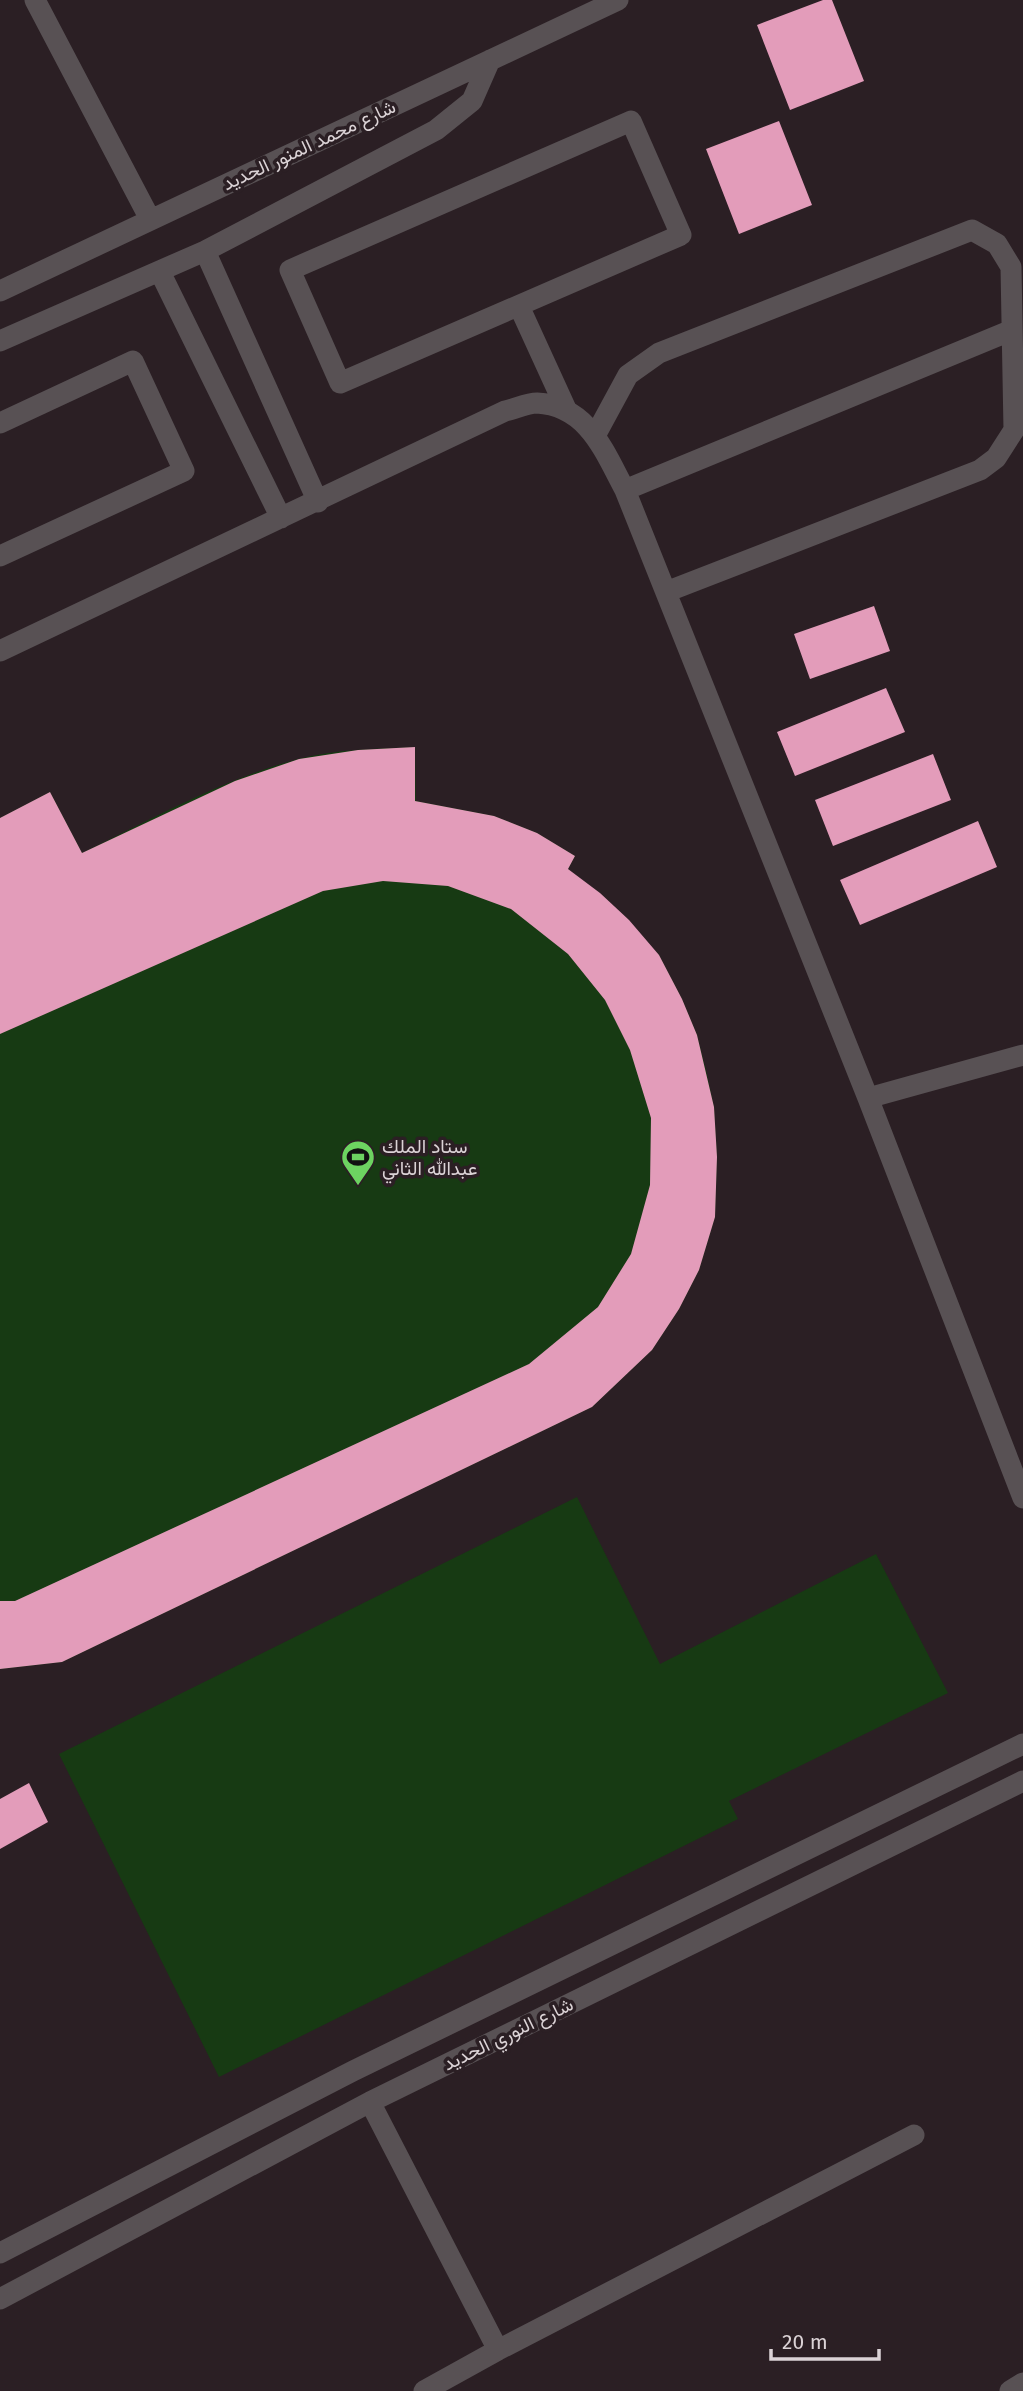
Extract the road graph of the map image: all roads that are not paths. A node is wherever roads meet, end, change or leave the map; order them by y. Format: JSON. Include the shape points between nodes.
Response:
{"nodes":[{"id":1,"x":35,"y":0,"type":"edge"},
{"id":2,"x":618,"y":0,"type":"edge"},
{"id":3,"x":490,"y":60,"type":"junction"},
{"id":4,"x":150,"y":219,"type":"junction"},
{"id":5,"x":205,"y":251,"type":"junction"},
{"id":6,"x":160,"y":272,"type":"junction"},
{"id":7,"x":0,"y":291,"type":"edge"},
{"id":8,"x":519,"y":306,"type":"junction"},
{"id":9,"x":1012,"y":330,"type":"junction"},
{"id":10,"x":0,"y":341,"type":"edge"},
{"id":11,"x":567,"y":411,"type":"junction"},
{"id":12,"x":0,"y":423,"type":"edge"},
{"id":13,"x":596,"y":434,"type":"junction"},
{"id":14,"x":625,"y":490,"type":"junction"},
{"id":15,"x":318,"y":502,"type":"junction"},
{"id":16,"x":281,"y":518,"type":"junction"},
{"id":17,"x":0,"y":556,"type":"edge"},
{"id":18,"x":666,"y":592,"type":"junction"},
{"id":19,"x":0,"y":651,"type":"edge"},
{"id":20,"x":1023,"y":1055,"type":"edge"},
{"id":21,"x":868,"y":1098,"type":"junction"},
{"id":22,"x":1023,"y":1498,"type":"edge"},
{"id":23,"x":1023,"y":1744,"type":"edge"},
{"id":24,"x":1023,"y":1781,"type":"edge"},
{"id":25,"x":370,"y":2102,"type":"junction"},
{"id":26,"x":914,"y":2135,"type":"dead end"},
{"id":27,"x":0,"y":2253,"type":"edge"},
{"id":28,"x":0,"y":2299,"type":"edge"},
{"id":29,"x":498,"y":2350,"type":"junction"},
{"id":30,"x":1023,"y":2383,"type":"edge"},
{"id":31,"x":424,"y":2391,"type":"edge"},
{"id":32,"x":1010,"y":2391,"type":"edge"}],
"edges":[{"from":1,"to":4,"type":"street"},
{"from":2,"to":3,"type":"street","name":"شارع محمد المنور الحديد"},
{"from":3,"to":4,"type":"street","name":"شارع محمد المنور الحديد"},
{"from":3,"to":5,"type":"street","via":[[472,101],[436,130]]},
{"from":4,"to":7,"type":"street","name":"شارع محمد المنور الحديد"},
{"from":5,"to":6,"type":"street"},
{"from":5,"to":15,"type":"street"},
{"from":6,"to":10,"type":"street"},
{"from":6,"to":16,"type":"street"},
{"from":8,"to":8,"type":"street","via":[[340,383],[290,270],[631,121],[681,235]]},
{"from":8,"to":11,"type":"street"},
{"from":9,"to":13,"type":"street","via":[[1011,267],[997,244],[972,230],[659,353],[628,376]]},
{"from":9,"to":14,"type":"street"},
{"from":9,"to":18,"type":"street","via":[[1014,430],[996,458],[980,470]]},
{"from":11,"to":13,"type":"street"},
{"from":11,"to":15,"type":"street","via":[[535,403],[505,411]]},
{"from":12,"to":17,"type":"street","via":[[133,361],[184,471]]},
{"from":13,"to":14,"type":"street"},
{"from":14,"to":18,"type":"street"},
{"from":15,"to":16,"type":"street"},
{"from":16,"to":19,"type":"street"},
{"from":18,"to":21,"type":"street"},
{"from":20,"to":21,"type":"street"},
{"from":21,"to":22,"type":"street"},
{"from":23,"to":27,"type":"street","name":"شارع النوري الحديد","via":[[353,2071]]},
{"from":24,"to":25,"type":"street","name":"شارع النوري الحديد"},
{"from":25,"to":28,"type":"street","name":"شارع النوري الحديد"},
{"from":25,"to":29,"type":"street"},
{"from":26,"to":29,"type":"street"},
{"from":29,"to":31,"type":"street"},
{"from":30,"to":32,"type":"street"}]}
